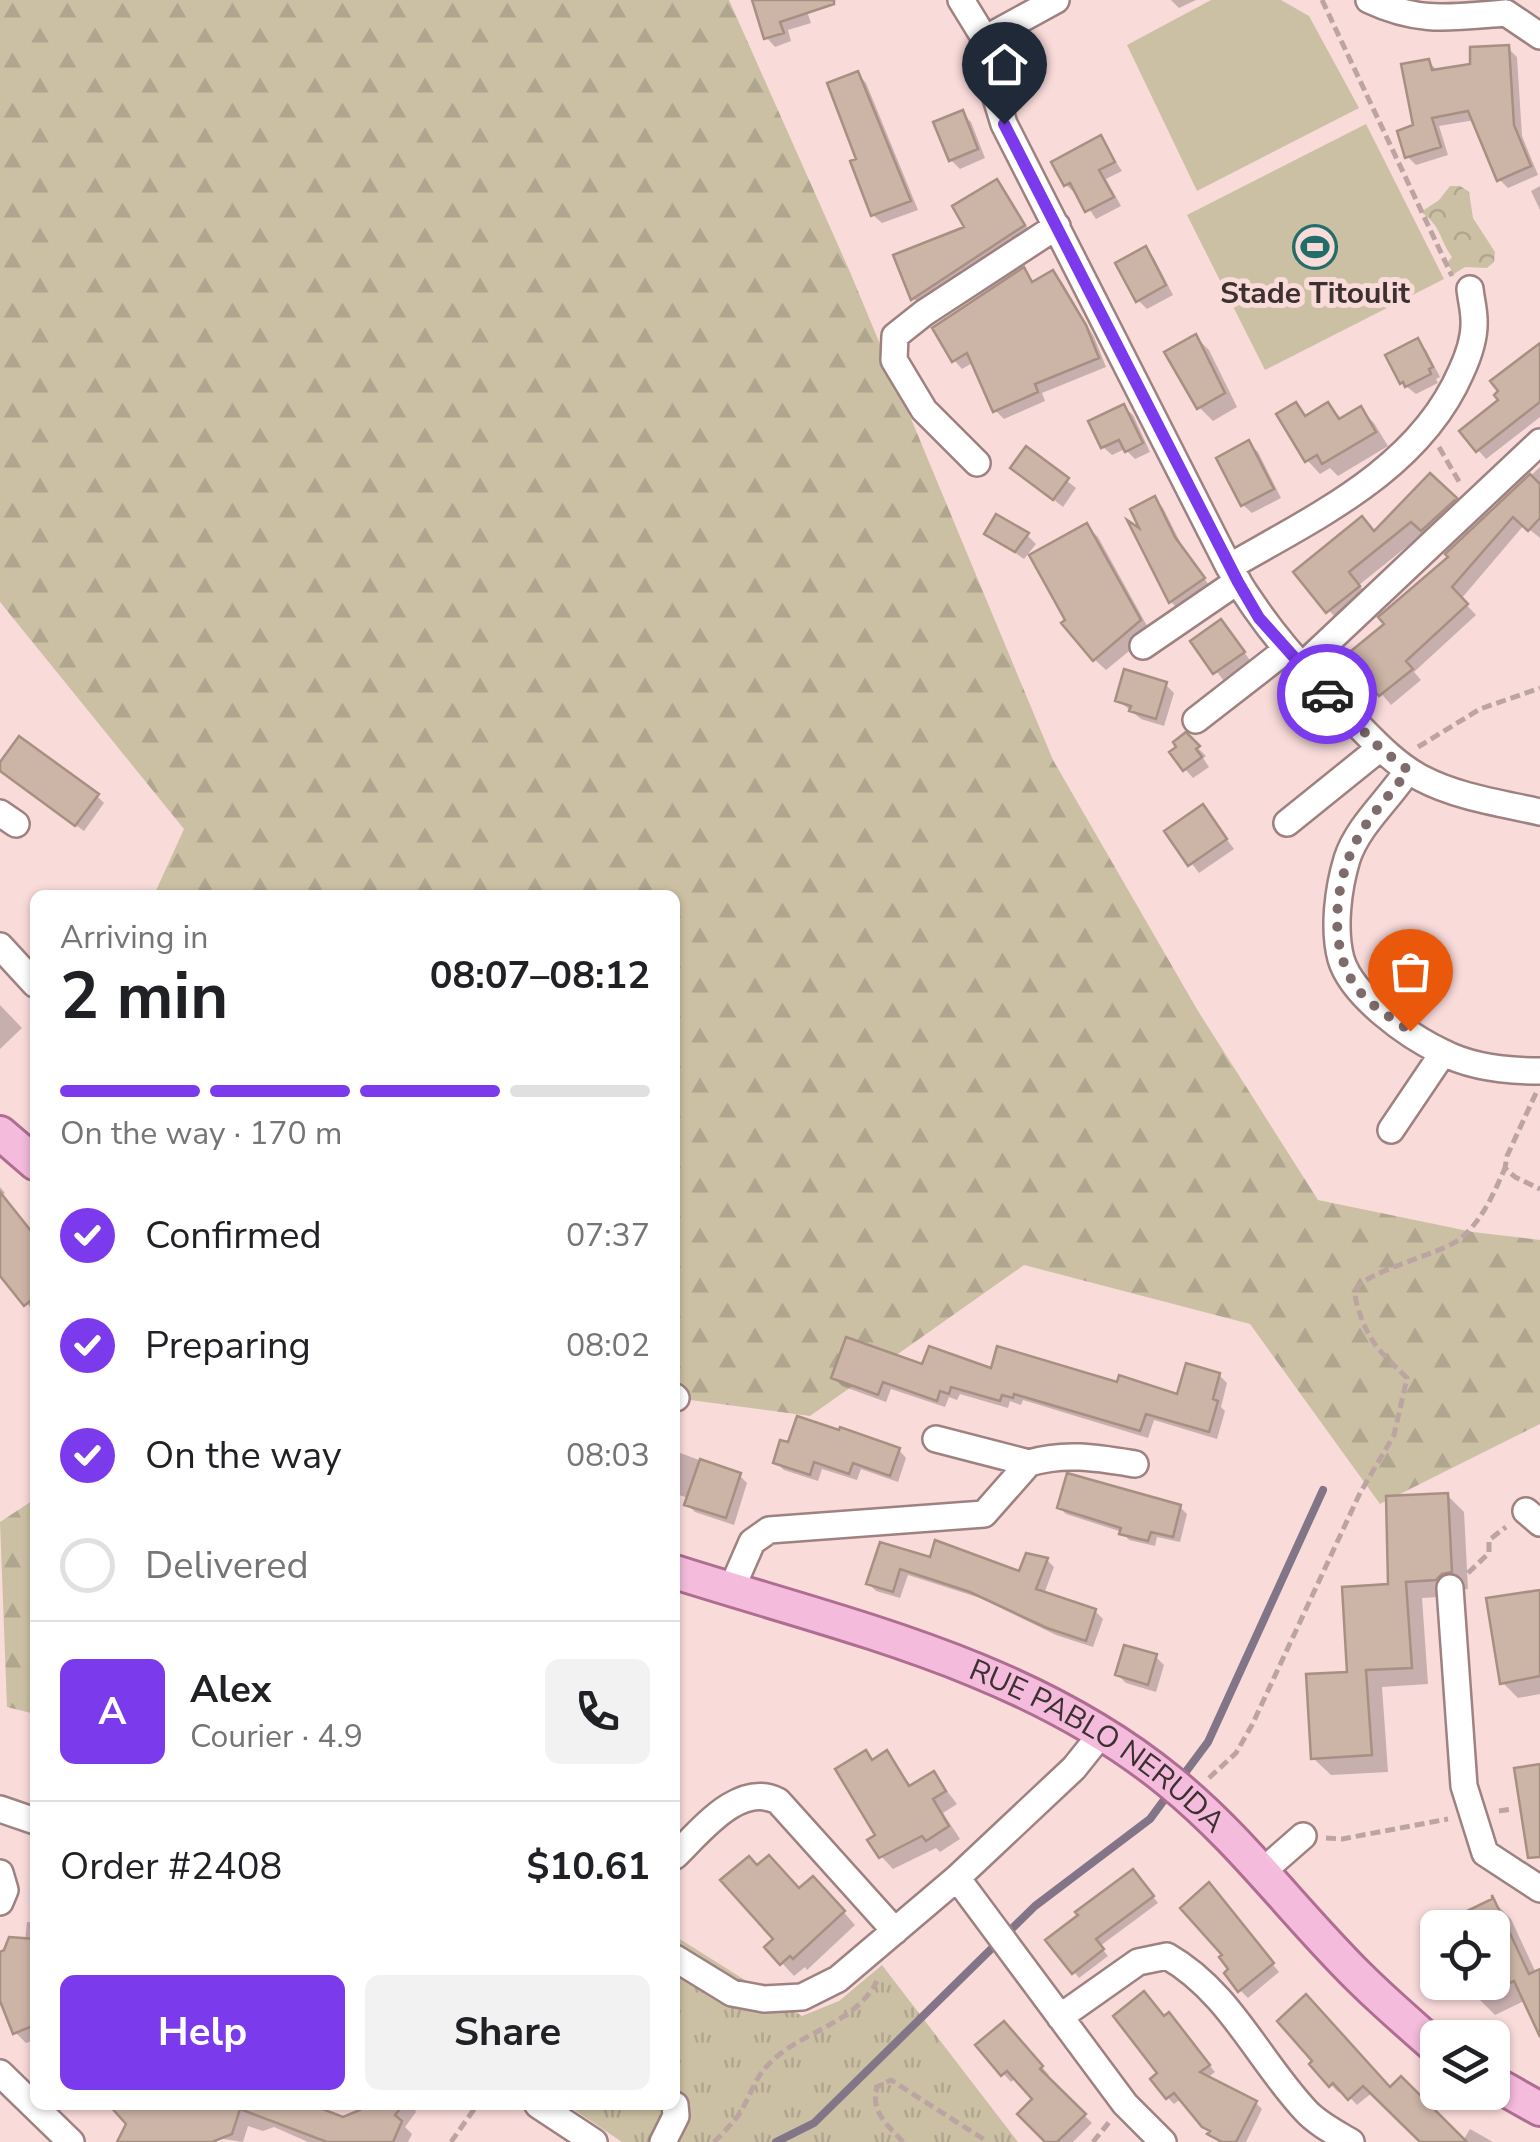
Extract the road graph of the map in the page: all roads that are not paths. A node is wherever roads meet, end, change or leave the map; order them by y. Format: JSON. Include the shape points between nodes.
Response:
{"nodes":[{"id":1,"x":961,"y":0,"type":"edge"},
{"id":2,"x":1056,"y":0,"type":"edge"},
{"id":3,"x":1369,"y":0,"type":"edge"},
{"id":4,"x":1504,"y":6,"type":"edge"},
{"id":5,"x":1539,"y":36,"type":"edge"},
{"id":6,"x":985,"y":39,"type":"junction"},
{"id":7,"x":1056,"y":226,"type":"junction"},
{"id":8,"x":1470,"y":289,"type":"road end"},
{"id":9,"x":1540,"y":442,"type":"edge"},
{"id":10,"x":977,"y":463,"type":"dead end"},
{"id":11,"x":1234,"y":574,"type":"junction"},
{"id":12,"x":1143,"y":646,"type":"dead end"},
{"id":13,"x":1294,"y":658,"type":"junction"},
{"id":14,"x":1196,"y":720,"type":"dead end"},
{"id":15,"x":1395,"y":760,"type":"junction"},
{"id":16,"x":1540,"y":812,"type":"edge"},
{"id":17,"x":1287,"y":822,"type":"dead end"},
{"id":18,"x":0,"y":946,"type":"edge"},
{"id":19,"x":30,"y":979,"type":"edge"},
{"id":20,"x":1443,"y":1053,"type":"junction"},
{"id":21,"x":1540,"y":1071,"type":"edge"},
{"id":22,"x":1391,"y":1130,"type":"dead end"},
{"id":23,"x":0,"y":1133,"type":"edge"},
{"id":24,"x":30,"y":1160,"type":"edge"},
{"id":25,"x":936,"y":1439,"type":"dead end"},
{"id":26,"x":1028,"y":1463,"type":"junction"},
{"id":27,"x":1135,"y":1464,"type":"dead end"},
{"id":28,"x":680,"y":1574,"type":"edge"},
{"id":29,"x":1450,"y":1588,"type":"road end"},
{"id":30,"x":731,"y":1590,"type":"junction"},
{"id":31,"x":1102,"y":1733,"type":"junction"},
{"id":32,"x":1,"y":1813,"type":"edge"},
{"id":33,"x":30,"y":1820,"type":"edge"},
{"id":34,"x":1303,"y":1836,"type":"road end"},
{"id":35,"x":680,"y":1851,"type":"edge"},
{"id":36,"x":1263,"y":1872,"type":"junction"},
{"id":37,"x":0,"y":1873,"type":"edge"},
{"id":38,"x":956,"y":1878,"type":"junction"},
{"id":39,"x":1540,"y":1889,"type":"edge"},
{"id":40,"x":0,"y":1902,"type":"edge"},
{"id":41,"x":887,"y":1938,"type":"junction"},
{"id":42,"x":680,"y":1961,"type":"edge"},
{"id":43,"x":1060,"y":2017,"type":"junction"},
{"id":44,"x":1420,"y":2033,"type":"edge"},
{"id":45,"x":0,"y":2073,"type":"edge"},
{"id":46,"x":1510,"y":2092,"type":"edge"},
{"id":47,"x":30,"y":2102,"type":"edge"},
{"id":48,"x":1540,"y":2108,"type":"edge"},
{"id":49,"x":38,"y":2110,"type":"edge"},
{"id":50,"x":546,"y":2110,"type":"edge"},
{"id":51,"x":675,"y":2110,"type":"edge"},
{"id":52,"x":71,"y":2142,"type":"edge"},
{"id":53,"x":594,"y":2142,"type":"edge"},
{"id":54,"x":663,"y":2142,"type":"edge"},
{"id":55,"x":1162,"y":2142,"type":"edge"},
{"id":56,"x":1351,"y":2142,"type":"edge"}],
"edges":[{"from":1,"to":6,"type":"street"},
{"from":2,"to":6,"type":"street"},
{"from":3,"to":4,"type":"street","via":[[1429,19]]},
{"from":4,"to":5,"type":"street"},
{"from":6,"to":7,"type":"street","via":[[1004,124]]},
{"from":7,"to":10,"type":"street","via":[[895,336],[894,360],[924,410]]},
{"from":7,"to":11,"type":"street"},
{"from":8,"to":11,"type":"street","via":[[1475,323],[1468,357],[1448,404],[1421,438],[1352,496]]},
{"from":9,"to":13,"type":"street"},
{"from":11,"to":12,"type":"street"},
{"from":11,"to":13,"type":"street","via":[[1259,618]]},
{"from":13,"to":14,"type":"street"},
{"from":13,"to":15,"type":"street"},
{"from":15,"to":16,"type":"street","via":[[1456,792]]},
{"from":15,"to":17,"type":"street"},
{"from":15,"to":20,"type":"street","via":[[1392,795],[1348,856],[1338,904],[1342,960],[1378,1008]]},
{"from":18,"to":19,"type":"street"},
{"from":20,"to":21,"type":"street","via":[[1508,1071]]},
{"from":20,"to":22,"type":"street"},
{"from":23,"to":24,"type":"main road"},
{"from":25,"to":26,"type":"street"},
{"from":26,"to":27,"type":"street","via":[[1084,1456]]},
{"from":26,"to":30,"type":"street","via":[[984,1514],[769,1530],[752,1542]]},
{"from":28,"to":30,"type":"main road","name":"RUE PABLO NERUDA"},
{"from":29,"to":39,"type":"street","via":[[1464,1786],[1472,1815],[1486,1853]]},
{"from":30,"to":31,"type":"main road","name":"RUE PABLO NERUDA","via":[[999,1678]]},
{"from":31,"to":36,"type":"main road","name":"RUE PABLO NERUDA","via":[[1177,1788]]},
{"from":31,"to":38,"type":"street","via":[[1074,1768]]},
{"from":32,"to":33,"type":"street"},
{"from":34,"to":36,"type":"street"},
{"from":35,"to":41,"type":"street","via":[[740,1800],[768,1796]]},
{"from":36,"to":44,"type":"main road","name":"RUE PABLO NERUDA"},
{"from":37,"to":40,"type":"street"},
{"from":38,"to":41,"type":"street"},
{"from":38,"to":43,"type":"street"},
{"from":41,"to":42,"type":"street","via":[[838,1979],[802,1997],[732,1993]]},
{"from":43,"to":55,"type":"street"},
{"from":43,"to":56,"type":"street","via":[[1138,1962],[1167,1956],[1226,2005],[1308,2113]]},
{"from":45,"to":47,"type":"street"},
{"from":46,"to":48,"type":"main road"},
{"from":49,"to":52,"type":"street"},
{"from":50,"to":53,"type":"street"},
{"from":51,"to":54,"type":"street"}]}
